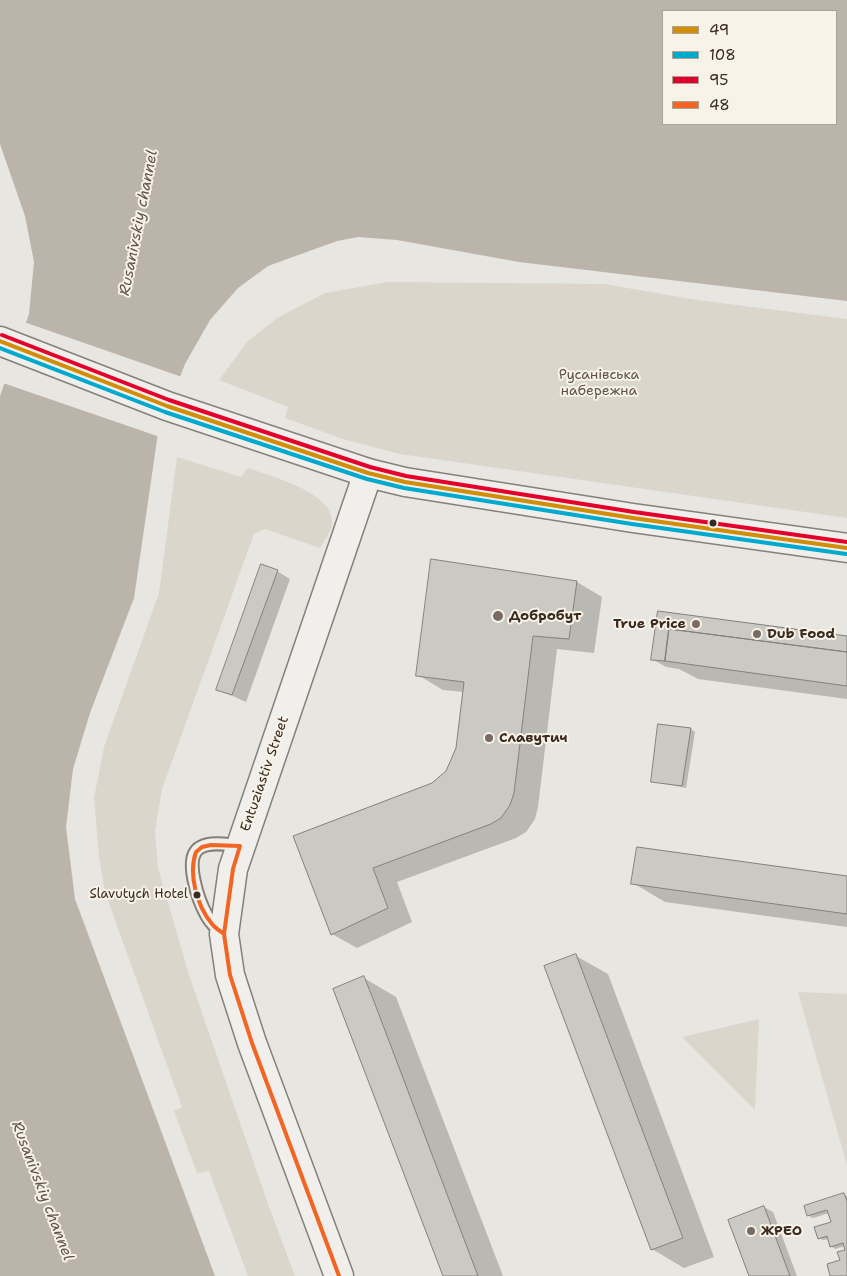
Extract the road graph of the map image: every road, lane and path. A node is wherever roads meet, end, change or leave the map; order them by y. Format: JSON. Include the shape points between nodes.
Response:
{"nodes":[{"id":1,"x":0,"y":341,"type":"edge"},
{"id":2,"x":368,"y":473,"type":"junction"},
{"id":3,"x":847,"y":548,"type":"edge"},
{"id":4,"x":240,"y":846,"type":"junction"},
{"id":5,"x":224,"y":934,"type":"junction"},
{"id":6,"x":339,"y":1276,"type":"edge"}],
"edges":[{"from":1,"to":2,"type":"main road","via":[[167,406]]},
{"from":2,"to":3,"type":"main road","via":[[405,482],[633,518]]},
{"from":2,"to":4,"type":"main road","name":"Entuziastiv Street"},
{"from":4,"to":5,"type":"main road","name":"Entuziastiv Street","via":[[233,869]]},
{"from":4,"to":5,"type":"lane","via":[[217,844],[201,847],[193,854],[195,886],[212,924]]},
{"from":5,"to":6,"type":"main road","name":"Entuziastiv Street","via":[[230,974],[252,1043]]}]}
